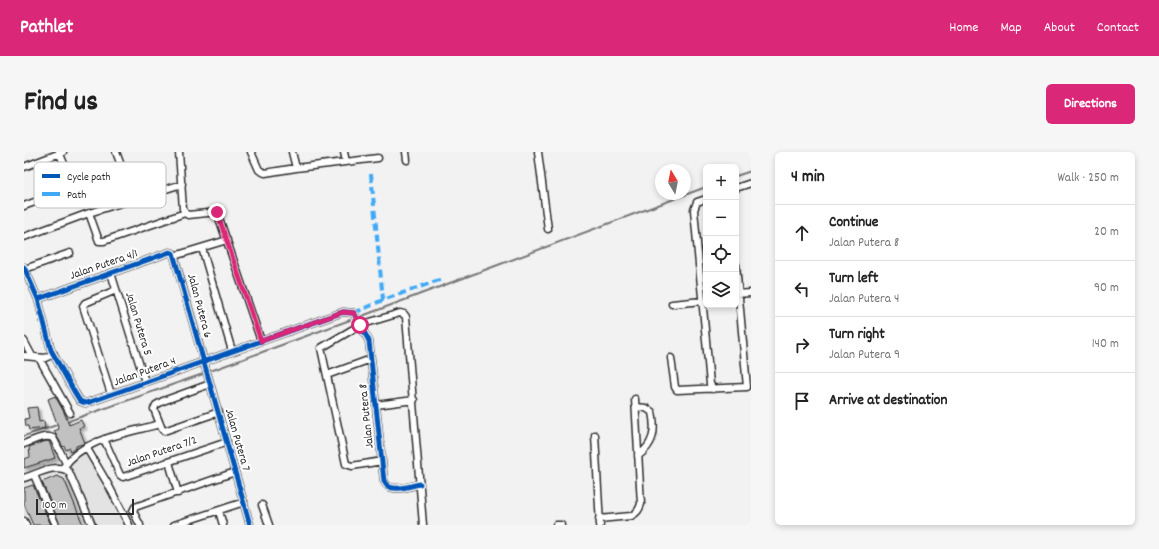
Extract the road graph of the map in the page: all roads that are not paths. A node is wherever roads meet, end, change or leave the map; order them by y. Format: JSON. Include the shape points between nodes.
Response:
{"nodes":[{"id":1,"x":61,"y":152,"type":"edge"},
{"id":2,"x":116,"y":152,"type":"edge"},
{"id":3,"x":179,"y":152,"type":"edge"},
{"id":4,"x":251,"y":152,"type":"edge"},
{"id":5,"x":292,"y":152,"type":"edge"},
{"id":6,"x":344,"y":152,"type":"edge"},
{"id":7,"x":406,"y":152,"type":"edge"},
{"id":8,"x":538,"y":152,"type":"edge"},
{"id":9,"x":378,"y":158,"type":"dead end"},
{"id":10,"x":407,"y":160,"type":"dead end"},
{"id":11,"x":36,"y":162,"type":"edge"},
{"id":12,"x":65,"y":162,"type":"edge"},
{"id":13,"x":121,"y":162,"type":"edge"},
{"id":14,"x":346,"y":162,"type":"junction"},
{"id":15,"x":34,"y":163,"type":"edge"},
{"id":16,"x":24,"y":167,"type":"edge"},
{"id":17,"x":296,"y":168,"type":"junction"},
{"id":18,"x":751,"y":183,"type":"edge"},
{"id":19,"x":182,"y":184,"type":"junction"},
{"id":20,"x":739,"y":187,"type":"edge"},
{"id":21,"x":166,"y":189,"type":"edge"},
{"id":22,"x":703,"y":199,"type":"edge"},
{"id":23,"x":34,"y":202,"type":"edge"},
{"id":24,"x":24,"y":206,"type":"edge"},
{"id":25,"x":105,"y":208,"type":"edge"},
{"id":26,"x":89,"y":213,"type":"junction"},
{"id":27,"x":185,"y":213,"type":"junction"},
{"id":28,"x":548,"y":229,"type":"dead end"},
{"id":29,"x":24,"y":237,"type":"edge"},
{"id":30,"x":227,"y":240,"type":"junction"},
{"id":31,"x":202,"y":248,"type":"junction"},
{"id":32,"x":70,"y":253,"type":"dead end"},
{"id":33,"x":174,"y":256,"type":"junction"},
{"id":34,"x":24,"y":268,"type":"edge"},
{"id":35,"x":111,"y":273,"type":"junction"},
{"id":36,"x":116,"y":290,"type":"junction"},
{"id":37,"x":703,"y":290,"type":"edge"},
{"id":38,"x":751,"y":293,"type":"edge"},
{"id":39,"x":739,"y":294,"type":"edge"},
{"id":40,"x":38,"y":299,"type":"junction"},
{"id":41,"x":703,"y":299,"type":"edge"},
{"id":42,"x":672,"y":304,"type":"dead end"},
{"id":43,"x":739,"y":307,"type":"edge"},
{"id":44,"x":705,"y":308,"type":"edge"},
{"id":45,"x":354,"y":313,"type":"joint"},
{"id":46,"x":360,"y":325,"type":"junction"},
{"id":47,"x":24,"y":341,"type":"edge"},
{"id":48,"x":261,"y":341,"type":"junction"},
{"id":49,"x":232,"y":351,"type":"junction"},
{"id":50,"x":54,"y":354,"type":"junction"},
{"id":51,"x":24,"y":356,"type":"edge"},
{"id":52,"x":36,"y":357,"type":"junction"},
{"id":53,"x":671,"y":358,"type":"dead end"},
{"id":54,"x":371,"y":359,"type":"junction"},
{"id":55,"x":204,"y":362,"type":"junction"},
{"id":56,"x":748,"y":363,"type":"edge"},
{"id":57,"x":327,"y":375,"type":"junction"},
{"id":58,"x":145,"y":382,"type":"junction"},
{"id":59,"x":210,"y":384,"type":"junction"},
{"id":60,"x":712,"y":389,"type":"junction"},
{"id":61,"x":111,"y":394,"type":"junction"},
{"id":62,"x":635,"y":399,"type":"dead end"},
{"id":63,"x":414,"y":400,"type":"junction"},
{"id":64,"x":376,"y":405,"type":"junction"},
{"id":65,"x":636,"y":407,"type":"junction"},
{"id":66,"x":219,"y":412,"type":"junction"},
{"id":67,"x":70,"y":413,"type":"dead end"},
{"id":68,"x":160,"y":424,"type":"junction"},
{"id":69,"x":595,"y":435,"type":"dead end"},
{"id":70,"x":104,"y":439,"type":"junction"},
{"id":71,"x":227,"y":442,"type":"junction"},
{"id":72,"x":24,"y":444,"type":"edge"},
{"id":73,"x":86,"y":447,"type":"junction"},
{"id":74,"x":638,"y":456,"type":"junction"},
{"id":75,"x":382,"y":461,"type":"junction"},
{"id":76,"x":169,"y":462,"type":"junction"},
{"id":77,"x":64,"y":465,"type":"junction"},
{"id":78,"x":235,"y":472,"type":"junction"},
{"id":79,"x":34,"y":475,"type":"junction"},
{"id":80,"x":24,"y":478,"type":"edge"},
{"id":81,"x":420,"y":484,"type":"junction"},
{"id":82,"x":178,"y":493,"type":"junction"},
{"id":83,"x":244,"y":502,"type":"junction"},
{"id":84,"x":262,"y":505,"type":"dead end"},
{"id":85,"x":219,"y":511,"type":"junction"},
{"id":86,"x":24,"y":521,"type":"edge"},
{"id":87,"x":191,"y":522,"type":"edge"},
{"id":88,"x":599,"y":522,"type":"edge"},
{"id":89,"x":26,"y":525,"type":"edge"},
{"id":90,"x":56,"y":525,"type":"edge"},
{"id":91,"x":92,"y":525,"type":"edge"},
{"id":92,"x":129,"y":525,"type":"edge"},
{"id":93,"x":140,"y":525,"type":"edge"},
{"id":94,"x":174,"y":525,"type":"edge"},
{"id":95,"x":223,"y":525,"type":"edge"},
{"id":96,"x":250,"y":525,"type":"edge"},
{"id":97,"x":269,"y":525,"type":"edge"},
{"id":98,"x":423,"y":525,"type":"edge"},
{"id":99,"x":556,"y":525,"type":"edge"},
{"id":100,"x":561,"y":525,"type":"edge"}],
"edges":[{"from":1,"to":11,"type":"street"},
{"from":1,"to":12,"type":"street"},
{"from":2,"to":13,"type":"street"},
{"from":3,"to":19,"type":"street"},
{"from":4,"to":17,"type":"street","via":[[259,170],[265,173]]},
{"from":5,"to":17,"type":"street"},
{"from":6,"to":14,"type":"street"},
{"from":7,"to":10,"type":"street"},
{"from":8,"to":28,"type":"street"},
{"from":9,"to":14,"type":"street"},
{"from":14,"to":17,"type":"street"},
{"from":15,"to":16,"type":"street"},
{"from":18,"to":20,"type":"street"},
{"from":19,"to":21,"type":"street"},
{"from":19,"to":27,"type":"street"},
{"from":22,"to":37,"type":"street","via":[[697,202],[694,210]]},
{"from":23,"to":24,"type":"street"},
{"from":25,"to":26,"type":"street"},
{"from":26,"to":27,"type":"street","via":[[99,240],[104,241]]},
{"from":26,"to":29,"type":"street"},
{"from":27,"to":30,"type":"street","via":[[188,215],[217,212]]},
{"from":30,"to":31,"type":"street"},
{"from":30,"to":48,"type":"street"},
{"from":31,"to":33,"type":"street"},
{"from":31,"to":49,"type":"street"},
{"from":32,"to":34,"type":"street"},
{"from":33,"to":35,"type":"street","name":"Jalan Putera 4/1","via":[[170,252]]},
{"from":33,"to":55,"type":"street","name":"Jalan Putera 6"},
{"from":34,"to":40,"type":"street","name":"Jalan Putera 4"},
{"from":35,"to":36,"type":"street","name":"Jalan Putera 5"},
{"from":35,"to":40,"type":"street","name":"Jalan Putera 4/1"},
{"from":36,"to":58,"type":"street","name":"Jalan Putera 5"},
{"from":36,"to":61,"type":"street","via":[[83,306]]},
{"from":38,"to":39,"type":"street"},
{"from":40,"to":50,"type":"street","name":"Jalan Putera 4"},
{"from":41,"to":42,"type":"street"},
{"from":43,"to":56,"type":"street"},
{"from":44,"to":60,"type":"street"},
{"from":45,"to":46,"type":"street","name":"Jalan Putera 8"},
{"from":45,"to":48,"type":"street","name":"Jalan Putera 4","via":[[343,312]]},
{"from":46,"to":54,"type":"street","name":"Jalan Putera 8","via":[[369,341]]},
{"from":46,"to":57,"type":"street","via":[[321,348]]},
{"from":46,"to":63,"type":"street","via":[[404,314]]},
{"from":47,"to":52,"type":"street"},
{"from":48,"to":49,"type":"street","name":"Jalan Putera 4"},
{"from":49,"to":55,"type":"street","name":"Jalan Putera 4"},
{"from":50,"to":52,"type":"street","via":[[45,358]]},
{"from":50,"to":61,"type":"street","name":"Jalan Putera 4","via":[[80,401],[90,402]]},
{"from":51,"to":52,"type":"street"},
{"from":52,"to":67,"type":"street"},
{"from":53,"to":60,"type":"street","via":[[677,390]]},
{"from":54,"to":57,"type":"street"},
{"from":54,"to":64,"type":"street","name":"Jalan Putera 8"},
{"from":55,"to":58,"type":"street","name":"Jalan Putera 4"},
{"from":55,"to":59,"type":"street","name":"Jalan Putera 7"},
{"from":56,"to":60,"type":"street","via":[[747,387]]},
{"from":57,"to":75,"type":"street","via":[[345,461],[349,466]]},
{"from":58,"to":61,"type":"street","name":"Jalan Putera 4"},
{"from":59,"to":66,"type":"street","name":"Jalan Putera 7"},
{"from":59,"to":68,"type":"street","via":[[156,404],[154,409]]},
{"from":62,"to":65,"type":"street"},
{"from":63,"to":64,"type":"street"},
{"from":63,"to":81,"type":"street"},
{"from":64,"to":75,"type":"street","name":"Jalan Putera 8"},
{"from":65,"to":74,"type":"street"},
{"from":65,"to":74,"type":"street","via":[[650,410],[654,422],[652,440],[646,450]]},
{"from":66,"to":68,"type":"street","via":[[164,431]]},
{"from":66,"to":71,"type":"street","name":"Jalan Putera 7"},
{"from":68,"to":70,"type":"street"},
{"from":69,"to":88,"type":"street"},
{"from":70,"to":73,"type":"street"},
{"from":70,"to":76,"type":"street","name":"Jalan Putera 7/2","via":[[121,477]]},
{"from":71,"to":76,"type":"street","name":"Jalan Putera 7/2"},
{"from":71,"to":78,"type":"street","name":"Jalan Putera 7"},
{"from":72,"to":77,"type":"street","via":[[45,437],[52,438]]},
{"from":73,"to":77,"type":"street"},
{"from":73,"to":92,"type":"street"},
{"from":74,"to":88,"type":"street","via":[[640,510],[631,516]]},
{"from":75,"to":81,"type":"street","name":"Jalan Putera 8","via":[[384,481],[389,488]]},
{"from":76,"to":82,"type":"street"},
{"from":77,"to":79,"type":"street"},
{"from":77,"to":91,"type":"street","via":[[70,472]]},
{"from":78,"to":82,"type":"street"},
{"from":78,"to":83,"type":"street","name":"Jalan Putera 7"},
{"from":79,"to":80,"type":"street"},
{"from":79,"to":90,"type":"street"},
{"from":81,"to":98,"type":"street"},
{"from":82,"to":93,"type":"street","via":[[133,509]]},
{"from":83,"to":85,"type":"street"},
{"from":83,"to":96,"type":"street","name":"Jalan Putera 7"},
{"from":84,"to":97,"type":"street"},
{"from":85,"to":87,"type":"street"},
{"from":85,"to":95,"type":"street"},
{"from":86,"to":89,"type":"street"},
{"from":87,"to":94,"type":"street"},
{"from":99,"to":100,"type":"street"}]}
